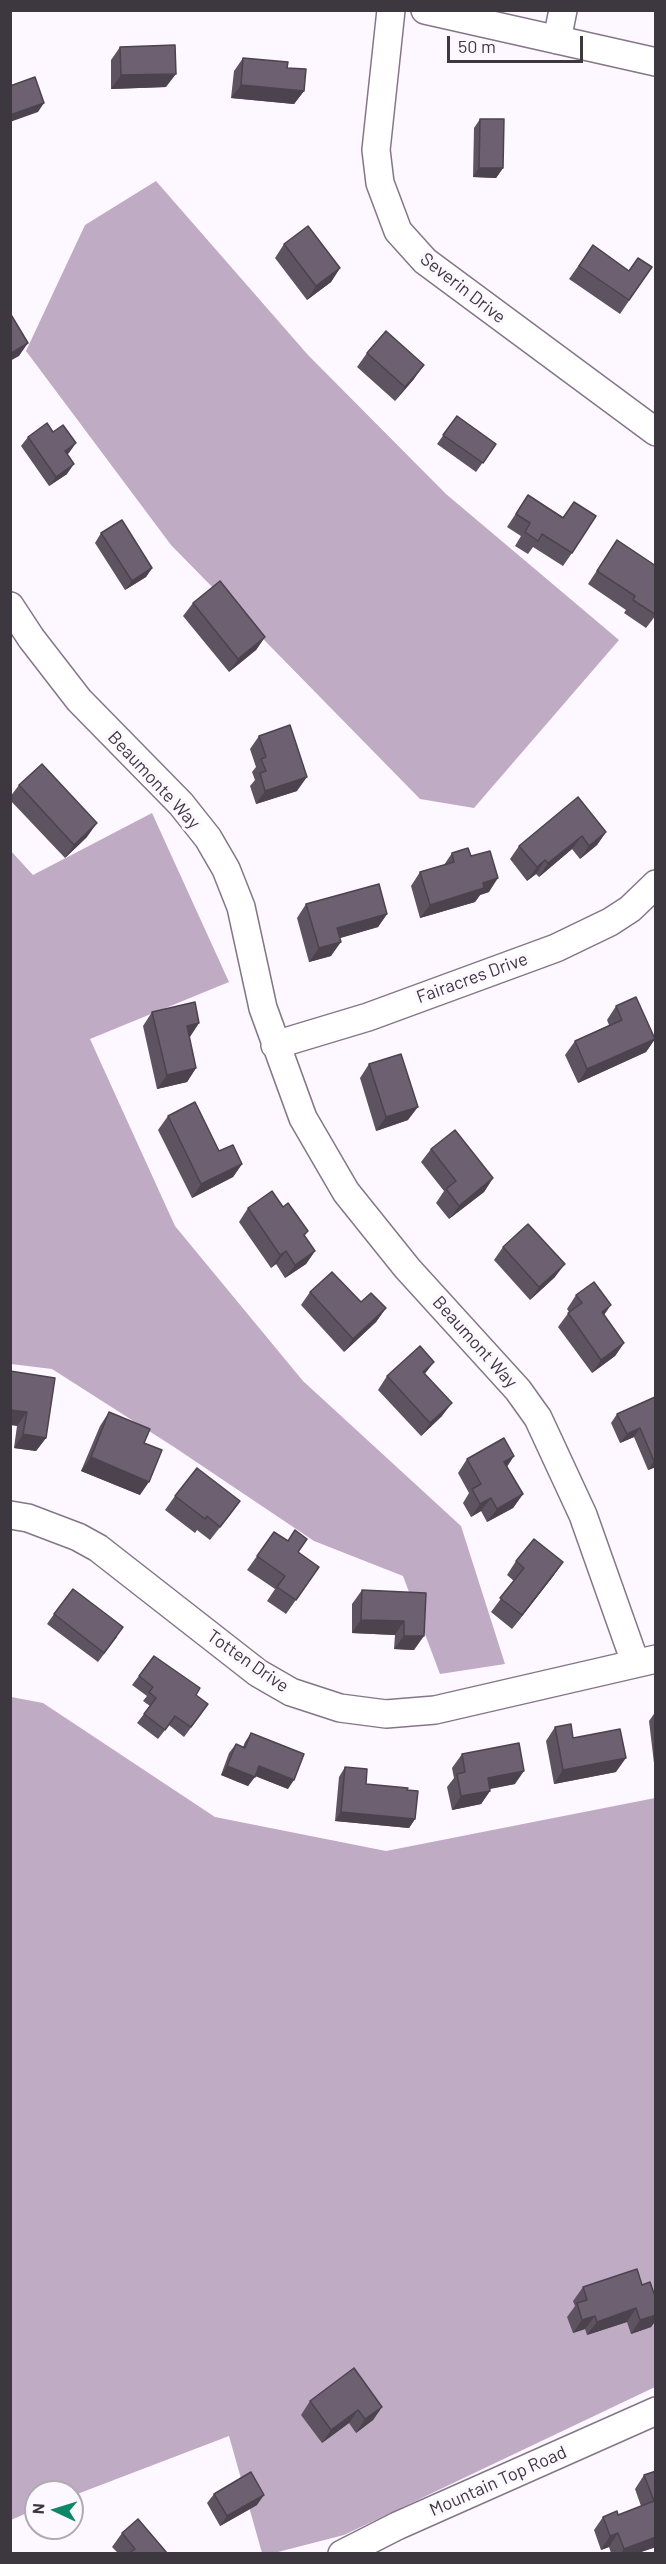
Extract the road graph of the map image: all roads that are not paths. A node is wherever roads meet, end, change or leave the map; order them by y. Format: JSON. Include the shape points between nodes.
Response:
{"nodes":[{"id":1,"x":390,"y":10,"type":"edge"},
{"id":2,"x":425,"y":10,"type":"edge"},
{"id":3,"x":563,"y":10,"type":"edge"},
{"id":4,"x":557,"y":40,"type":"junction"},
{"id":5,"x":656,"y":62,"type":"edge"},
{"id":6,"x":656,"y":432,"type":"edge"},
{"id":7,"x":10,"y":606,"type":"edge"},
{"id":8,"x":656,"y":884,"type":"edge"},
{"id":9,"x":275,"y":1045,"type":"junction"},
{"id":10,"x":10,"y":1515,"type":"edge"},
{"id":11,"x":645,"y":1661,"type":"edge"},
{"id":12,"x":656,"y":2411,"type":"edge"},
{"id":13,"x":342,"y":2553,"type":"edge"}],
"edges":[{"from":1,"to":6,"type":"street","name":"Severin Drive","via":[[376,150],[380,183],[398,231],[424,261]]},
{"from":2,"to":4,"type":"street"},
{"from":3,"to":4,"type":"street"},
{"from":4,"to":5,"type":"street"},
{"from":7,"to":9,"type":"street","name":"Beaumonte Way","via":[[79,700],[181,804],[208,838],[241,907]]},
{"from":8,"to":9,"type":"street","name":"Fairacres Drive","via":[[610,922],[556,948],[368,1017]]},
{"from":9,"to":11,"type":"street","name":"Beaumont Way","via":[[303,1118],[346,1192],[538,1418]]},
{"from":10,"to":11,"type":"street","name":"Totten Drive","via":[[28,1518],[98,1548],[258,1673],[291,1692],[340,1708],[386,1714],[435,1710]]},
{"from":12,"to":13,"type":"street","name":"Mountain Top Road"}]}
